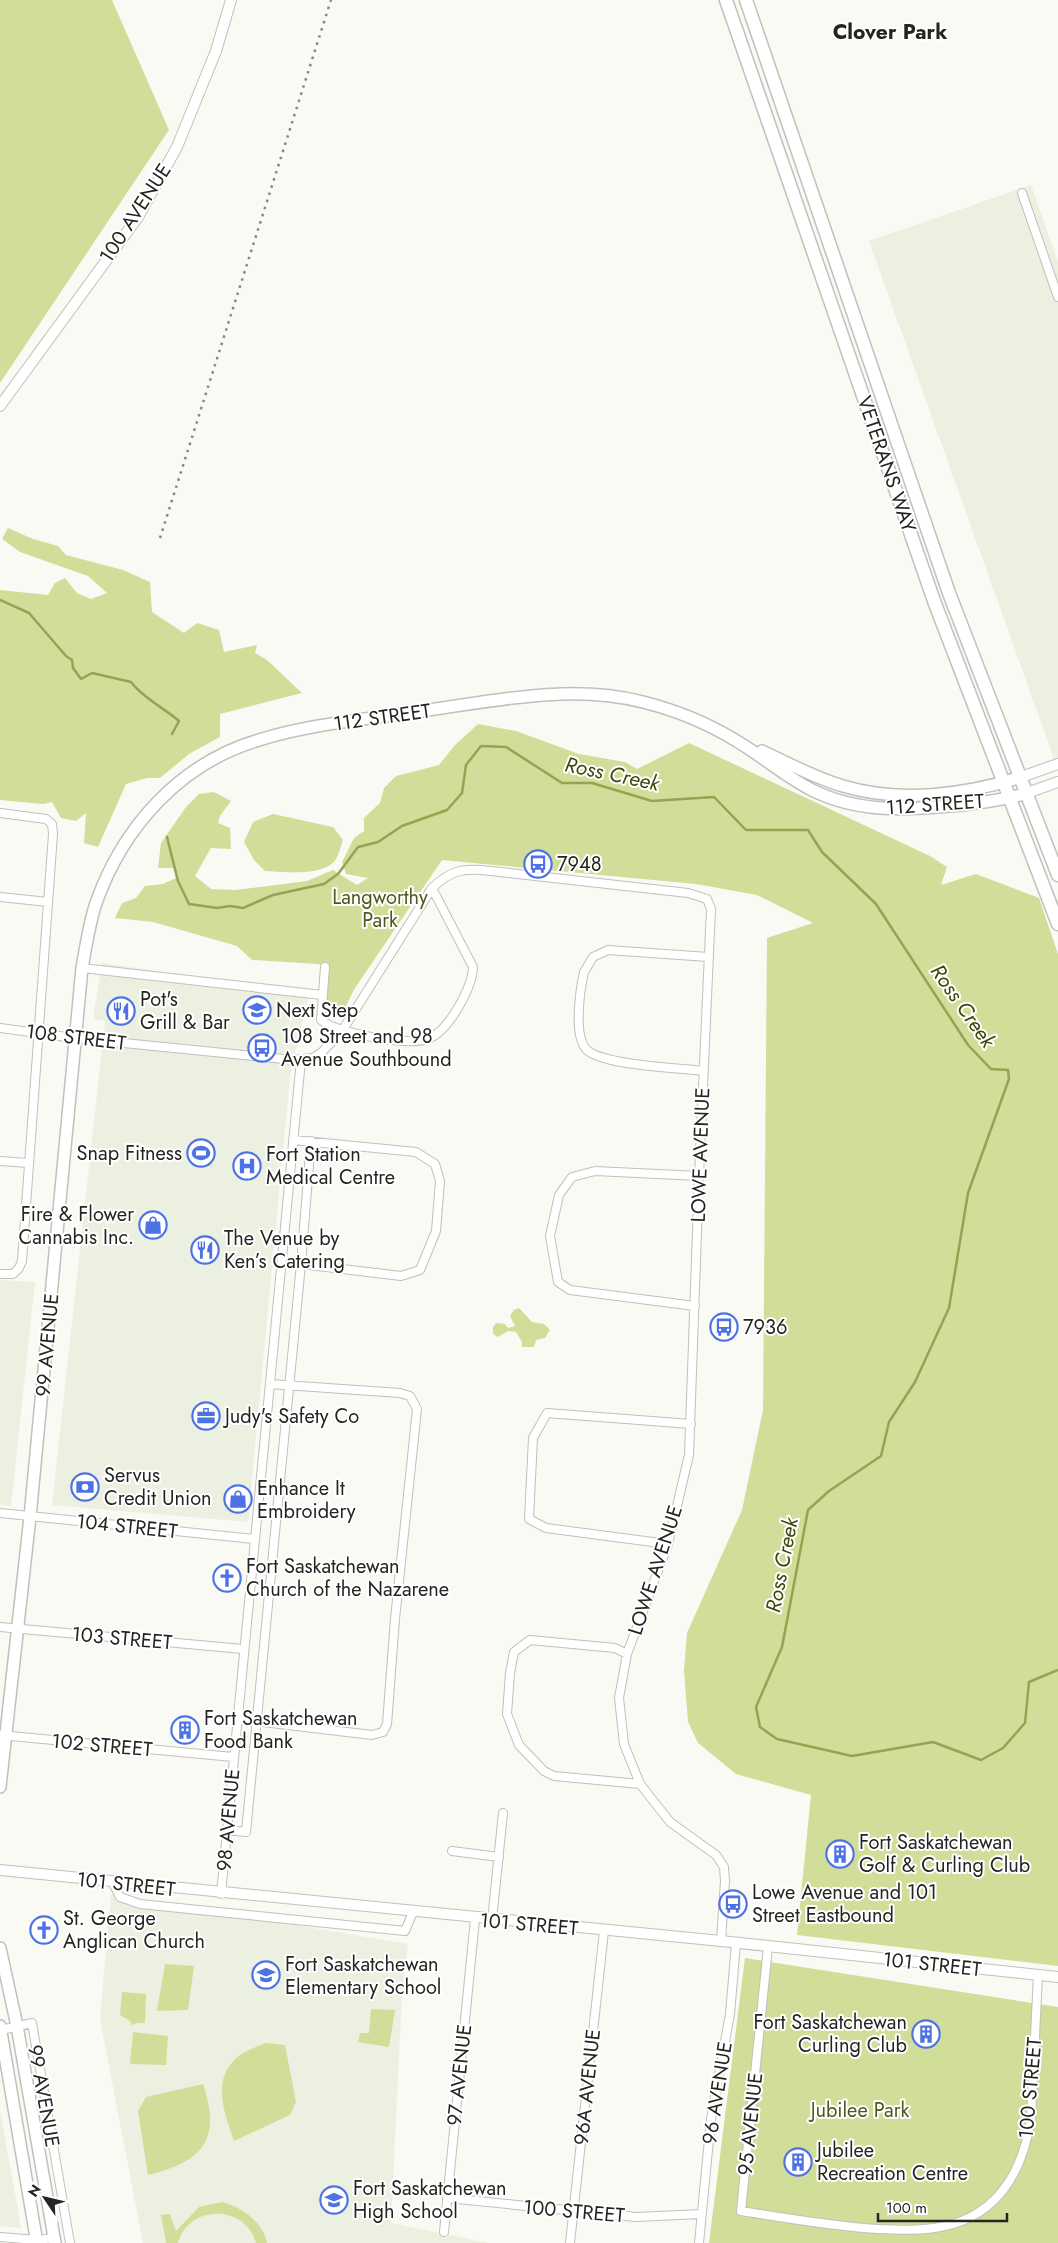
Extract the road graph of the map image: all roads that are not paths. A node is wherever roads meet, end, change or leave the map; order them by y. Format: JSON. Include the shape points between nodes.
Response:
{"nodes":[{"id":1,"x":231,"y":0,"type":"edge"},
{"id":2,"x":726,"y":0,"type":"edge"},
{"id":3,"x":746,"y":0,"type":"edge"},
{"id":4,"x":1022,"y":193,"type":"dead end"},
{"id":5,"x":1058,"y":297,"type":"edge"},
{"id":6,"x":0,"y":406,"type":"edge"},
{"id":7,"x":737,"y":741,"type":"junction"},
{"id":8,"x":1058,"y":764,"type":"edge"},
{"id":9,"x":1021,"y":777,"type":"junction"},
{"id":10,"x":1004,"y":782,"type":"junction"},
{"id":11,"x":1058,"y":782,"type":"edge"},
{"id":12,"x":1027,"y":793,"type":"junction"},
{"id":13,"x":1009,"y":799,"type":"junction"},
{"id":14,"x":0,"y":813,"type":"edge"},
{"id":15,"x":1058,"y":875,"type":"edge"},
{"id":16,"x":432,"y":888,"type":"junction"},
{"id":17,"x":0,"y":897,"type":"edge"},
{"id":18,"x":48,"y":902,"type":"junction"},
{"id":19,"x":96,"y":903,"type":"joint"},
{"id":20,"x":1058,"y":924,"type":"edge"},
{"id":21,"x":708,"y":957,"type":"junction"},
{"id":22,"x":325,"y":967,"type":"dead end"},
{"id":23,"x":82,"y":968,"type":"junction"},
{"id":24,"x":322,"y":995,"type":"junction"},
{"id":25,"x":0,"y":1028,"type":"edge"},
{"id":26,"x":342,"y":1031,"type":"junction"},
{"id":27,"x":38,"y":1032,"type":"junction"},
{"id":28,"x":74,"y":1038,"type":"junction"},
{"id":29,"x":301,"y":1060,"type":"junction"},
{"id":30,"x":703,"y":1071,"type":"junction"},
{"id":31,"x":293,"y":1140,"type":"junction"},
{"id":32,"x":311,"y":1141,"type":"junction"},
{"id":33,"x":0,"y":1161,"type":"edge"},
{"id":34,"x":29,"y":1163,"type":"junction"},
{"id":35,"x":699,"y":1176,"type":"junction"},
{"id":36,"x":301,"y":1264,"type":"junction"},
{"id":37,"x":0,"y":1274,"type":"edge"},
{"id":38,"x":695,"y":1306,"type":"junction"},
{"id":39,"x":270,"y":1384,"type":"junction"},
{"id":40,"x":289,"y":1386,"type":"junction"},
{"id":41,"x":691,"y":1424,"type":"junction"},
{"id":42,"x":0,"y":1513,"type":"edge"},
{"id":43,"x":30,"y":1517,"type":"junction"},
{"id":44,"x":254,"y":1539,"type":"junction"},
{"id":45,"x":668,"y":1544,"type":"junction"},
{"id":46,"x":0,"y":1627,"type":"edge"},
{"id":47,"x":17,"y":1628,"type":"junction"},
{"id":48,"x":243,"y":1648,"type":"junction"},
{"id":49,"x":627,"y":1654,"type":"junction"},
{"id":50,"x":237,"y":1720,"type":"junction"},
{"id":51,"x":256,"y":1722,"type":"junction"},
{"id":52,"x":2,"y":1735,"type":"edge"},
{"id":53,"x":233,"y":1757,"type":"junction"},
{"id":54,"x":640,"y":1784,"type":"junction"},
{"id":55,"x":0,"y":1787,"type":"edge"},
{"id":56,"x":503,"y":1813,"type":"dead end"},
{"id":57,"x":227,"y":1830,"type":"junction"},
{"id":58,"x":452,"y":1851,"type":"dead end"},
{"id":59,"x":499,"y":1857,"type":"junction"},
{"id":60,"x":0,"y":1870,"type":"edge"},
{"id":61,"x":113,"y":1883,"type":"junction"},
{"id":62,"x":221,"y":1894,"type":"junction"},
{"id":63,"x":413,"y":1912,"type":"junction"},
{"id":64,"x":475,"y":1919,"type":"junction"},
{"id":65,"x":492,"y":1920,"type":"junction"},
{"id":66,"x":604,"y":1931,"type":"junction"},
{"id":67,"x":721,"y":1941,"type":"junction"},
{"id":68,"x":736,"y":1943,"type":"junction"},
{"id":69,"x":768,"y":1947,"type":"junction"},
{"id":70,"x":0,"y":1948,"type":"edge"},
{"id":71,"x":1038,"y":1975,"type":"junction"},
{"id":72,"x":1058,"y":1977,"type":"edge"},
{"id":73,"x":0,"y":2026,"type":"edge"},
{"id":74,"x":17,"y":2026,"type":"junction"},
{"id":75,"x":1,"y":2030,"type":"edge"},
{"id":76,"x":447,"y":2198,"type":"junction"},
{"id":77,"x":741,"y":2210,"type":"joint"},
{"id":78,"x":573,"y":2211,"type":"junction"},
{"id":79,"x":702,"y":2214,"type":"junction"},
{"id":80,"x":444,"y":2232,"type":"dead end"},
{"id":81,"x":0,"y":2237,"type":"edge"},
{"id":82,"x":55,"y":2240,"type":"edge"},
{"id":83,"x":37,"y":2241,"type":"edge"},
{"id":84,"x":70,"y":2243,"type":"edge"},
{"id":85,"x":570,"y":2243,"type":"edge"},
{"id":86,"x":699,"y":2243,"type":"edge"}],
"edges":[{"from":1,"to":6,"type":"street","name":"100 AVENUE","via":[[216,51],[177,147],[138,217]]},
{"from":2,"to":10,"type":"main road","name":"VETERANS WAY","via":[[934,601]]},
{"from":3,"to":9,"type":"main road","name":"VETERANS WAY","via":[[949,593]]},
{"from":4,"to":5,"type":"street"},
{"from":7,"to":10,"type":"main road","name":"112 STREET","via":[[825,780],[880,795],[946,793]]},
{"from":7,"to":13,"type":"main road","name":"112 STREET","via":[[810,789],[842,802],[911,809]]},
{"from":7,"to":19,"type":"main road","name":"112 STREET","via":[[691,718],[644,703],[568,693],[524,696],[282,733],[219,756],[183,778],[162,797],[126,840]]},
{"from":8,"to":9,"type":"street","name":"112 STREET"},
{"from":9,"to":10,"type":"main road","name":"112 STREET"},
{"from":9,"to":12,"type":"main road","name":"VETERANS WAY"},
{"from":10,"to":13,"type":"main road","name":"VETERANS WAY"},
{"from":11,"to":12,"type":"street","name":"112 STREET"},
{"from":12,"to":13,"type":"main road","name":"112 STREET"},
{"from":12,"to":15,"type":"main road","name":"VETERANS WAY"},
{"from":13,"to":20,"type":"main road","name":"VETERANS WAY"},
{"from":14,"to":18,"type":"street","via":[[46,819],[52,824]]},
{"from":16,"to":21,"type":"street","name":"LOWE AVENUE","via":[[453,872],[468,868],[694,894],[707,899],[710,905]]},
{"from":16,"to":26,"type":"street","name":"LOWE AVENUE"},
{"from":16,"to":26,"type":"street","via":[[473,967],[472,980],[458,1007],[444,1028],[427,1039],[385,1040]]},
{"from":17,"to":18,"type":"street"},
{"from":18,"to":27,"type":"street"},
{"from":19,"to":23,"type":"main road","name":"99 AVENUE"},
{"from":21,"to":30,"type":"street","name":"LOWE AVENUE"},
{"from":21,"to":30,"type":"street","via":[[617,949],[593,957],[585,967],[578,1031],[586,1050],[603,1059]]},
{"from":22,"to":24,"type":"street"},
{"from":23,"to":24,"type":"street"},
{"from":23,"to":28,"type":"main road","name":"99 AVENUE"},
{"from":24,"to":26,"type":"street","via":[[321,1020]]},
{"from":25,"to":27,"type":"street","name":"108 STREET"},
{"from":26,"to":29,"type":"street","name":"LOWE AVENUE","via":[[322,1052]]},
{"from":27,"to":28,"type":"street","name":"108 STREET"},
{"from":27,"to":34,"type":"street"},
{"from":28,"to":29,"type":"street","name":"108 STREET"},
{"from":28,"to":43,"type":"main road","name":"99 AVENUE"},
{"from":29,"to":31,"type":"street","name":"98 AVENUE"},
{"from":30,"to":35,"type":"street","name":"LOWE AVENUE"},
{"from":31,"to":32,"type":"street"},
{"from":31,"to":39,"type":"street","name":"98 AVENUE"},
{"from":32,"to":36,"type":"street"},
{"from":32,"to":36,"type":"street","via":[[416,1152],[434,1164],[440,1181],[437,1222],[420,1270],[414,1272],[401,1276]]},
{"from":33,"to":34,"type":"street"},
{"from":34,"to":37,"type":"street","via":[[21,1265],[13,1274]]},
{"from":35,"to":38,"type":"street","name":"LOWE AVENUE"},
{"from":35,"to":38,"type":"street","via":[[594,1171],[572,1177],[559,1195],[550,1236],[558,1282],[570,1290]]},
{"from":36,"to":40,"type":"street"},
{"from":38,"to":41,"type":"street","name":"LOWE AVENUE"},
{"from":39,"to":40,"type":"street"},
{"from":39,"to":44,"type":"street","name":"98 AVENUE"},
{"from":40,"to":51,"type":"street"},
{"from":40,"to":51,"type":"street","via":[[400,1393],[410,1396],[417,1409],[387,1724],[382,1732],[372,1735]]},
{"from":41,"to":45,"type":"street","name":"LOWE AVENUE","via":[[689,1455]]},
{"from":41,"to":45,"type":"street","via":[[547,1413],[533,1438],[529,1519],[546,1528]]},
{"from":42,"to":43,"type":"street","name":"104 STREET"},
{"from":43,"to":44,"type":"street","name":"104 STREET"},
{"from":43,"to":47,"type":"main road","name":"99 AVENUE"},
{"from":44,"to":48,"type":"street","name":"98 AVENUE"},
{"from":45,"to":49,"type":"street","name":"LOWE AVENUE"},
{"from":46,"to":47,"type":"street","name":"103 STREET"},
{"from":47,"to":48,"type":"street","name":"103 STREET"},
{"from":47,"to":52,"type":"main road","name":"99 AVENUE"},
{"from":48,"to":50,"type":"street","name":"98 AVENUE"},
{"from":49,"to":54,"type":"street","name":"LOWE AVENUE","via":[[620,1682],[620,1722],[624,1744]]},
{"from":49,"to":54,"type":"street","via":[[615,1648],[530,1640],[514,1652],[507,1714],[519,1745],[548,1774]]},
{"from":50,"to":51,"type":"street"},
{"from":50,"to":53,"type":"street","name":"98 AVENUE"},
{"from":51,"to":57,"type":"street","via":[[246,1832]]},
{"from":52,"to":53,"type":"street","name":"102 STREET"},
{"from":52,"to":55,"type":"main road","name":"99 AVENUE"},
{"from":53,"to":57,"type":"street","name":"98 AVENUE"},
{"from":54,"to":67,"type":"street","name":"LOWE AVENUE","via":[[670,1822],[716,1855],[724,1867]]},
{"from":56,"to":59,"type":"street"},
{"from":57,"to":62,"type":"street","name":"98 AVENUE"},
{"from":58,"to":59,"type":"street"},
{"from":59,"to":65,"type":"street"},
{"from":60,"to":61,"type":"street","name":"101 STREET"},
{"from":61,"to":62,"type":"street","name":"101 STREET"},
{"from":61,"to":63,"type":"street","via":[[120,1897],[140,1904],[301,1922],[405,1931]]},
{"from":62,"to":63,"type":"street","name":"101 STREET"},
{"from":63,"to":64,"type":"street","name":"101 STREET"},
{"from":64,"to":65,"type":"street","name":"101 STREET"},
{"from":64,"to":76,"type":"street","name":"97 AVENUE"},
{"from":65,"to":66,"type":"street","name":"101 STREET"},
{"from":66,"to":67,"type":"street","name":"101 STREET"},
{"from":66,"to":78,"type":"street","name":"96A AVENUE"},
{"from":67,"to":68,"type":"street","name":"101 STREET"},
{"from":68,"to":69,"type":"street","name":"101 STREET"},
{"from":68,"to":79,"type":"street","name":"96 AVENUE","via":[[730,2014],[711,2119]]},
{"from":69,"to":71,"type":"street","name":"101 STREET"},
{"from":69,"to":77,"type":"street","name":"95 AVENUE"},
{"from":70,"to":74,"type":"main road","name":"99 AVENUE"},
{"from":71,"to":72,"type":"street","name":"101 STREET"},
{"from":71,"to":77,"type":"street","name":"100 STREET","via":[[1032,2117],[1028,2140],[1023,2158],[999,2196],[972,2216],[945,2227],[910,2230],[853,2227]]},
{"from":73,"to":75,"type":"main road","name":"99 AVENUE"},
{"from":74,"to":75,"type":"street","name":"99 AVENUE"},
{"from":74,"to":82,"type":"main road","name":"99 AVENUE"},
{"from":74,"to":84,"type":"street","name":"99 AVENUE","via":[[32,2023]]},
{"from":75,"to":83,"type":"main road","name":"99 AVENUE"},
{"from":76,"to":78,"type":"street","name":"100 STREET"},
{"from":76,"to":80,"type":"street","name":"97 AVENUE"},
{"from":78,"to":79,"type":"street","name":"100 STREET","via":[[636,2217]]},
{"from":78,"to":85,"type":"street","name":"96A AVENUE"},
{"from":79,"to":86,"type":"street","name":"96 AVENUE"},
{"from":81,"to":83,"type":"street"},
{"from":82,"to":83,"type":"street"}]}
